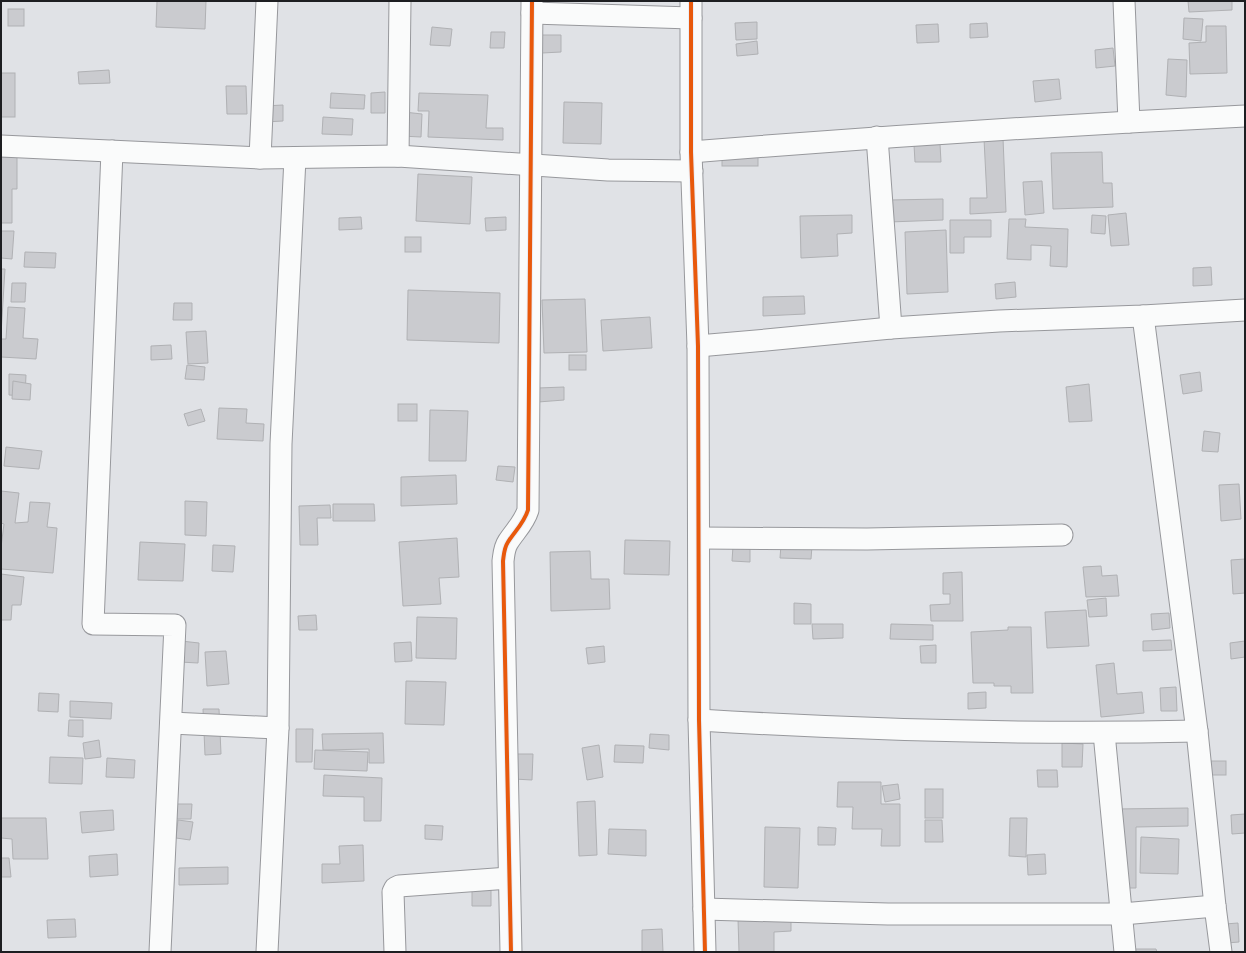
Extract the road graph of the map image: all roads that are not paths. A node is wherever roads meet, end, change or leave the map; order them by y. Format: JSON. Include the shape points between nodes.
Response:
{"nodes":[{"id":1,"x":267,"y":1,"type":"edge"},
{"id":2,"x":400,"y":1,"type":"edge"},
{"id":3,"x":1124,"y":1,"type":"edge"},
{"id":4,"x":532,"y":7,"type":"edge"},
{"id":5,"x":691,"y":9,"type":"edge"},
{"id":6,"x":1245,"y":116,"type":"edge"},
{"id":7,"x":1129,"y":122,"type":"junction"},
{"id":8,"x":877,"y":137,"type":"junction"},
{"id":9,"x":1,"y":146,"type":"edge"},
{"id":10,"x":112,"y":151,"type":"junction"},
{"id":11,"x":398,"y":156,"type":"junction"},
{"id":12,"x":260,"y":158,"type":"junction"},
{"id":13,"x":295,"y":158,"type":"junction"},
{"id":14,"x":692,"y":162,"type":"junction"},
{"id":15,"x":530,"y":165,"type":"junction"},
{"id":16,"x":1245,"y":310,"type":"edge"},
{"id":17,"x":1143,"y":316,"type":"junction"},
{"id":18,"x":891,"y":328,"type":"junction"},
{"id":19,"x":698,"y":346,"type":"junction"},
{"id":20,"x":1062,"y":535,"type":"dead end"},
{"id":21,"x":699,"y":538,"type":"junction"},
{"id":22,"x":699,"y":720,"type":"junction"},
{"id":23,"x":171,"y":723,"type":"junction"},
{"id":24,"x":278,"y":728,"type":"junction"},
{"id":25,"x":1197,"y":731,"type":"junction"},
{"id":26,"x":1104,"y":734,"type":"junction"},
{"id":27,"x":509,"y":878,"type":"junction"},
{"id":28,"x":1215,"y":906,"type":"junction"},
{"id":29,"x":704,"y":909,"type":"junction"},
{"id":30,"x":1122,"y":914,"type":"junction"},
{"id":31,"x":160,"y":952,"type":"edge"},
{"id":32,"x":267,"y":952,"type":"edge"},
{"id":33,"x":395,"y":952,"type":"edge"},
{"id":34,"x":511,"y":952,"type":"edge"},
{"id":35,"x":705,"y":952,"type":"edge"},
{"id":36,"x":1125,"y":952,"type":"edge"},
{"id":37,"x":1221,"y":952,"type":"edge"}],
"edges":[{"from":1,"to":12,"type":"street"},
{"from":2,"to":11,"type":"street"},
{"from":3,"to":7,"type":"street"},
{"from":4,"to":5,"type":"street"},
{"from":4,"to":15,"type":"street"},
{"from":5,"to":14,"type":"street"},
{"from":6,"to":7,"type":"street"},
{"from":7,"to":8,"type":"street"},
{"from":8,"to":14,"type":"street"},
{"from":8,"to":18,"type":"street"},
{"from":9,"to":10,"type":"street"},
{"from":10,"to":12,"type":"street"},
{"from":10,"to":23,"type":"street","via":[[93,624],[175,625]]},
{"from":11,"to":13,"type":"street"},
{"from":11,"to":15,"type":"street"},
{"from":12,"to":13,"type":"street"},
{"from":13,"to":24,"type":"street","via":[[281,444]]},
{"from":14,"to":15,"type":"street","via":[[608,170]]},
{"from":14,"to":19,"type":"street"},
{"from":15,"to":27,"type":"street","via":[[528,510],[521,526],[507,542],[503,561]]},
{"from":16,"to":17,"type":"street"},
{"from":17,"to":18,"type":"street"},
{"from":17,"to":25,"type":"street"},
{"from":18,"to":19,"type":"street"},
{"from":19,"to":21,"type":"street"},
{"from":20,"to":21,"type":"street","via":[[867,539]]},
{"from":21,"to":22,"type":"street"},
{"from":22,"to":26,"type":"street","via":[[996,733]]},
{"from":22,"to":29,"type":"street"},
{"from":23,"to":24,"type":"street"},
{"from":23,"to":31,"type":"street"},
{"from":24,"to":32,"type":"street"},
{"from":25,"to":26,"type":"street"},
{"from":25,"to":28,"type":"street"},
{"from":26,"to":30,"type":"street"},
{"from":27,"to":33,"type":"street","via":[[394,888]]},
{"from":27,"to":34,"type":"street"},
{"from":28,"to":30,"type":"street"},
{"from":28,"to":37,"type":"street"},
{"from":29,"to":30,"type":"street","via":[[888,914]]},
{"from":29,"to":35,"type":"street"},
{"from":30,"to":36,"type":"street"}]}
